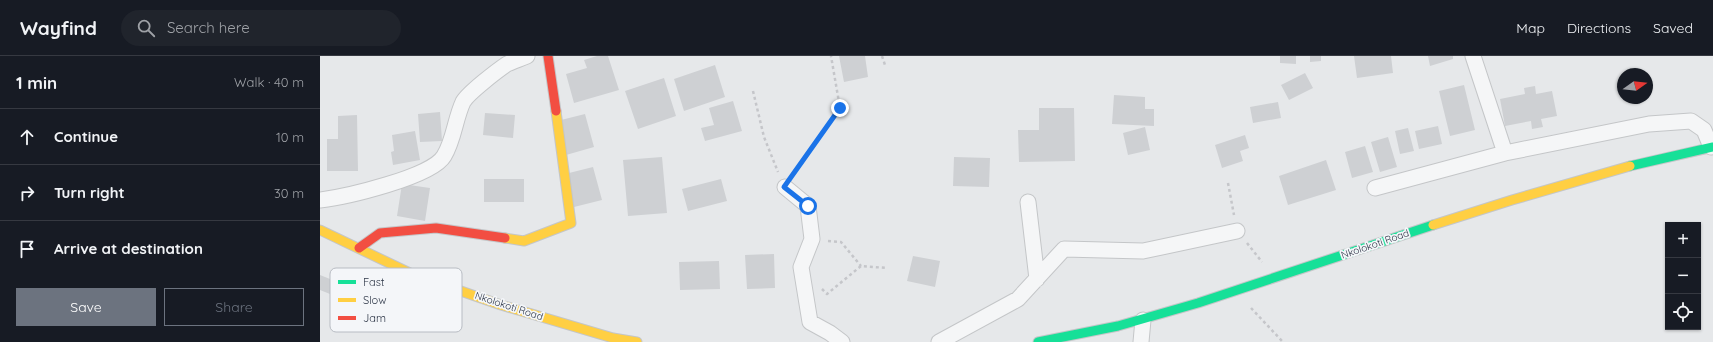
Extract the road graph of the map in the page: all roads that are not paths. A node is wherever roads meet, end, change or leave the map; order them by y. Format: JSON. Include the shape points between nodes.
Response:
{"nodes":[{"id":1,"x":527,"y":56,"type":"edge"},
{"id":2,"x":548,"y":56,"type":"edge"},
{"id":3,"x":1473,"y":56,"type":"edge"},
{"id":4,"x":1712,"y":147,"type":"edge"},
{"id":5,"x":1505,"y":153,"type":"junction"},
{"id":6,"x":784,"y":187,"type":"road end"},
{"id":7,"x":1375,"y":188,"type":"dead end"},
{"id":8,"x":320,"y":200,"type":"edge"},
{"id":9,"x":1028,"y":202,"type":"dead end"},
{"id":10,"x":320,"y":230,"type":"edge"},
{"id":11,"x":1237,"y":231,"type":"dead end"},
{"id":12,"x":359,"y":248,"type":"junction"},
{"id":13,"x":400,"y":268,"type":"edge"},
{"id":14,"x":1037,"y":278,"type":"junction"},
{"id":15,"x":462,"y":291,"type":"edge"},
{"id":16,"x":1143,"y":320,"type":"junction"},
{"id":17,"x":637,"y":342,"type":"edge"},
{"id":18,"x":842,"y":342,"type":"edge"},
{"id":19,"x":939,"y":342,"type":"edge"},
{"id":20,"x":1038,"y":342,"type":"edge"},
{"id":21,"x":1141,"y":342,"type":"edge"}],
"edges":[{"from":1,"to":8,"type":"street","via":[[507,64],[464,100],[444,157],[434,167],[383,186]]},
{"from":2,"to":12,"type":"main road","via":[[571,223],[524,241],[436,228],[380,233]]},
{"from":3,"to":5,"type":"street"},
{"from":4,"to":5,"type":"street","via":[[1704,130],[1691,121],[1649,124]]},
{"from":4,"to":16,"type":"main road","name":"Nkolokoti Road","via":[[1614,170],[1518,197],[1235,292]]},
{"from":5,"to":7,"type":"street"},
{"from":6,"to":18,"type":"street","via":[[808,206],[812,239],[801,267],[810,322]]},
{"from":9,"to":14,"type":"street"},
{"from":10,"to":12,"type":"main road","name":"Nkolokoti Road"},
{"from":11,"to":14,"type":"street","via":[[1143,251],[1064,249]]},
{"from":12,"to":13,"type":"main road","name":"Nkolokoti Road"},
{"from":14,"to":19,"type":"street","via":[[1018,299]]},
{"from":15,"to":17,"type":"main road","name":"Nkolokoti Road","via":[[612,338]]},
{"from":16,"to":20,"type":"main road","name":"Nkolokoti Road"},
{"from":16,"to":21,"type":"street"}]}
